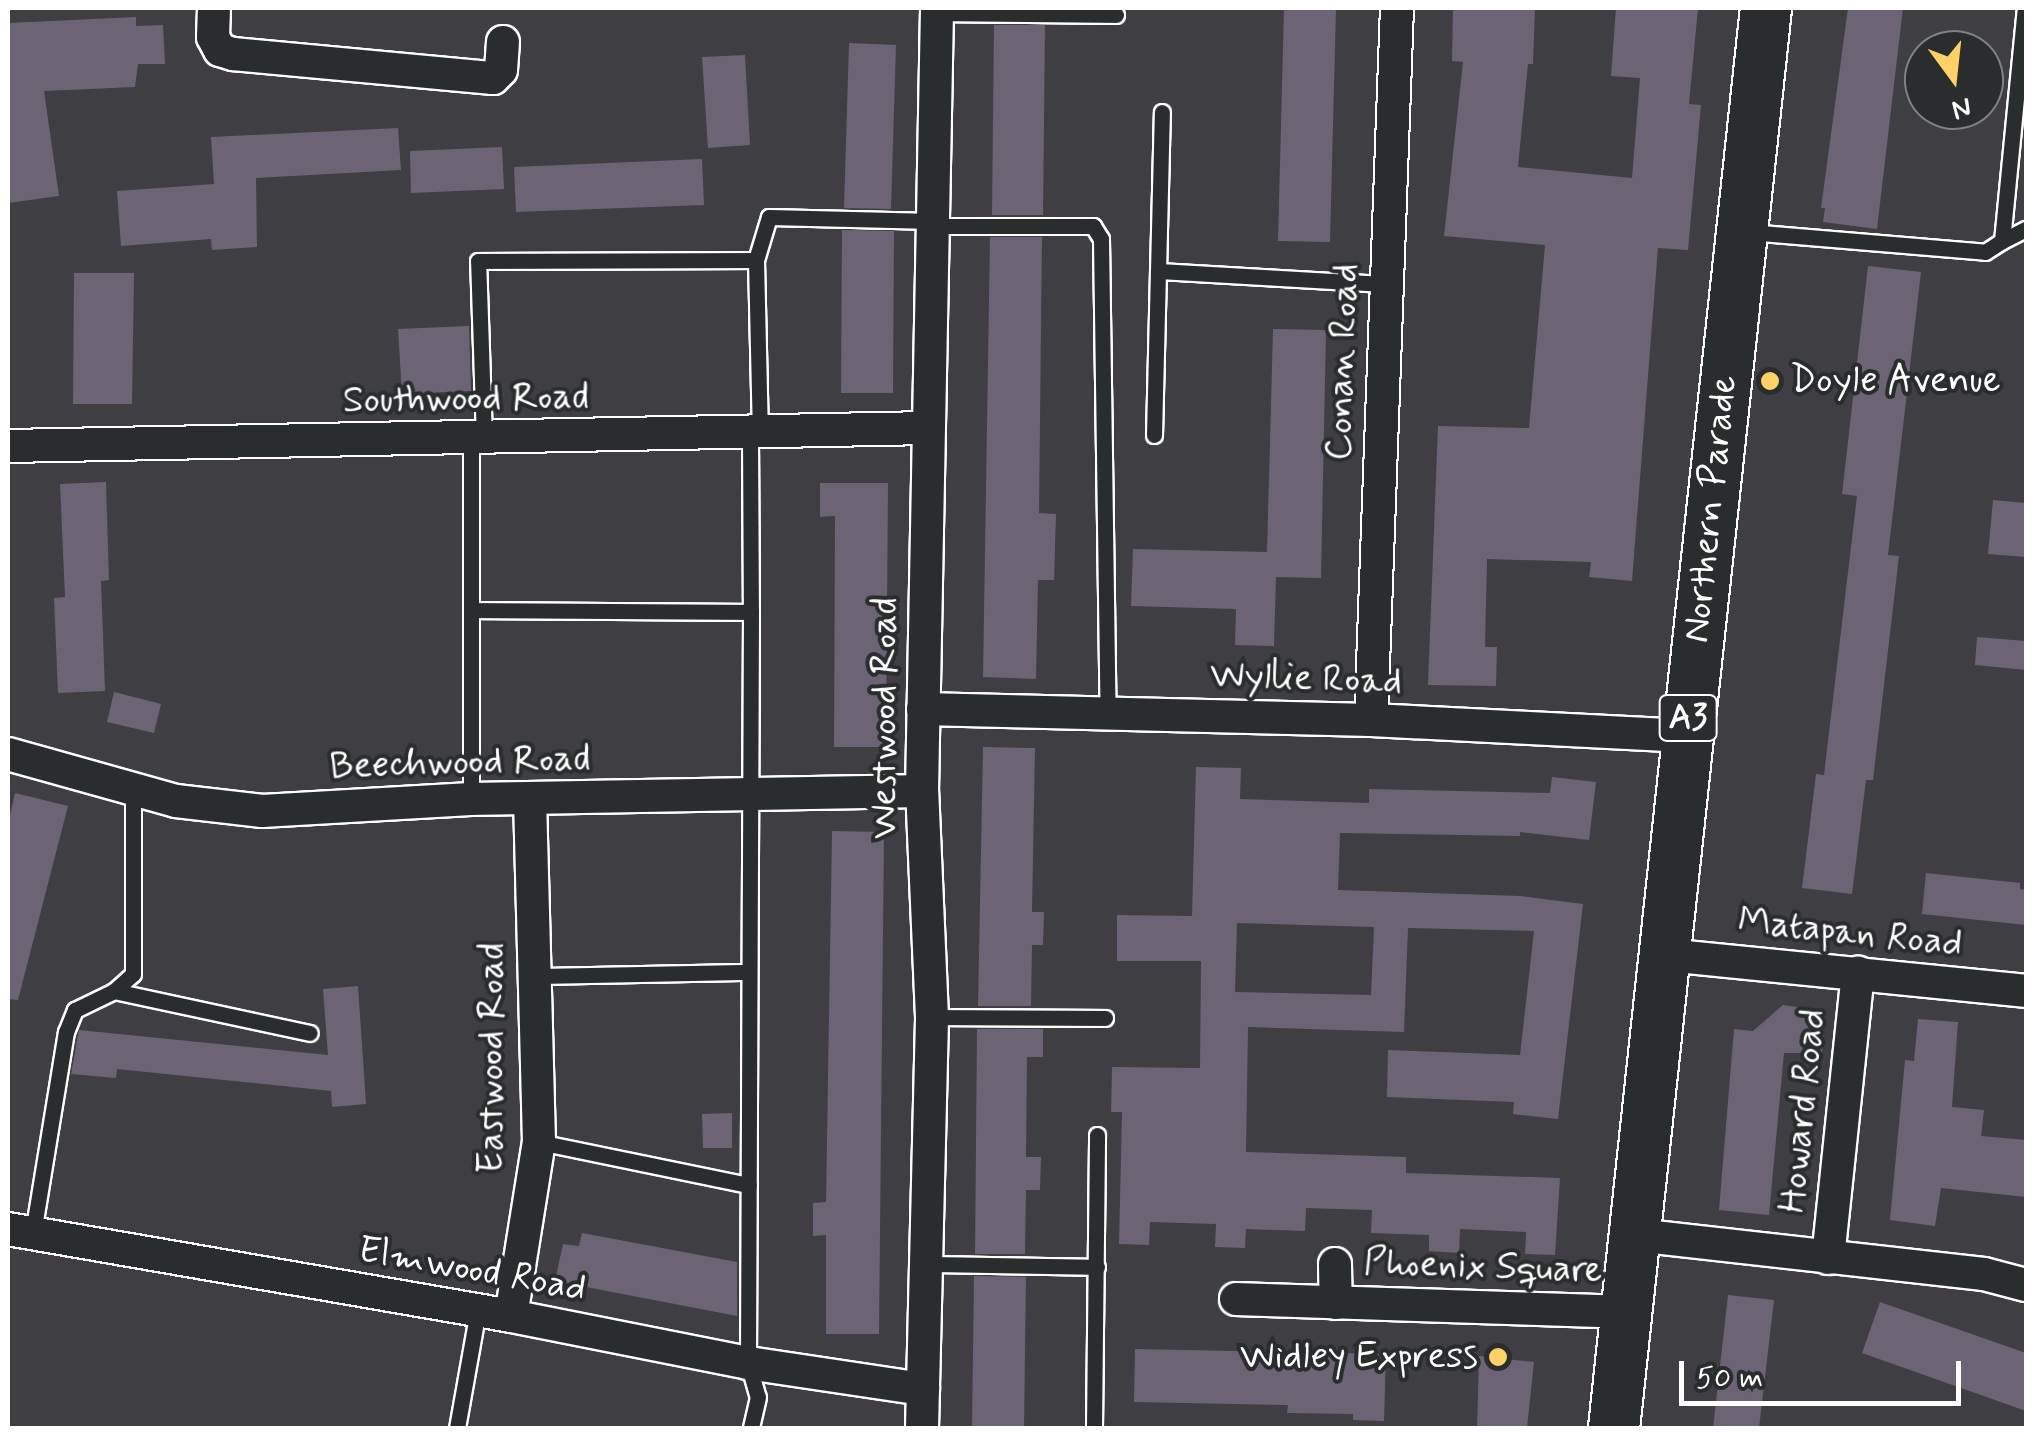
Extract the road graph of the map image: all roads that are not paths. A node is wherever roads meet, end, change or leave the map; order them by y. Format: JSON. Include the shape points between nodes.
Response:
{"nodes":[{"id":1,"x":214,"y":8,"type":"edge"},
{"id":2,"x":1397,"y":8,"type":"edge"},
{"id":3,"x":1766,"y":8,"type":"edge"},
{"id":4,"x":2024,"y":8,"type":"edge"},
{"id":5,"x":937,"y":10,"type":"edge"},
{"id":6,"x":1116,"y":15,"type":"dead end"},
{"id":7,"x":503,"y":42,"type":"dead end"},
{"id":8,"x":1162,"y":112,"type":"dead end"},
{"id":9,"x":933,"y":223,"type":"junction"},
{"id":10,"x":2026,"y":230,"type":"edge"},
{"id":11,"x":1740,"y":232,"type":"junction"},
{"id":12,"x":2002,"y":241,"type":"junction"},
{"id":13,"x":756,"y":260,"type":"junction"},
{"id":14,"x":1158,"y":271,"type":"junction"},
{"id":15,"x":1385,"y":284,"type":"junction"},
{"id":16,"x":926,"y":428,"type":"junction"},
{"id":17,"x":755,"y":434,"type":"junction"},
{"id":18,"x":1154,"y":435,"type":"dead end"},
{"id":19,"x":477,"y":439,"type":"junction"},
{"id":20,"x":8,"y":446,"type":"edge"},
{"id":21,"x":471,"y":610,"type":"junction"},
{"id":22,"x":751,"y":612,"type":"junction"},
{"id":23,"x":924,"y":710,"type":"junction"},
{"id":24,"x":1108,"y":713,"type":"junction"},
{"id":25,"x":1372,"y":720,"type":"junction"},
{"id":26,"x":1686,"y":736,"type":"junction"},
{"id":27,"x":8,"y":754,"type":"edge"},
{"id":28,"x":133,"y":790,"type":"junction"},
{"id":29,"x":922,"y":791,"type":"junction"},
{"id":30,"x":750,"y":794,"type":"junction"},
{"id":31,"x":530,"y":798,"type":"junction"},
{"id":32,"x":472,"y":800,"type":"junction"},
{"id":33,"x":1666,"y":955,"type":"junction"},
{"id":34,"x":747,"y":972,"type":"junction"},
{"id":35,"x":1858,"y":973,"type":"junction"},
{"id":36,"x":534,"y":976,"type":"junction"},
{"id":37,"x":114,"y":990,"type":"junction"},
{"id":38,"x":2026,"y":992,"type":"edge"},
{"id":39,"x":932,"y":1017,"type":"junction"},
{"id":40,"x":1106,"y":1018,"type":"dead end"},
{"id":41,"x":310,"y":1034,"type":"dead end"},
{"id":42,"x":1097,"y":1135,"type":"dead end"},
{"id":43,"x":539,"y":1142,"type":"junction"},
{"id":44,"x":749,"y":1185,"type":"junction"},
{"id":45,"x":20,"y":1231,"type":"edge"},
{"id":46,"x":1636,"y":1235,"type":"junction"},
{"id":47,"x":1828,"y":1258,"type":"junction"},
{"id":48,"x":926,"y":1264,"type":"junction"},
{"id":49,"x":1336,"y":1264,"type":"dead end"},
{"id":50,"x":1096,"y":1267,"type":"junction"},
{"id":51,"x":2026,"y":1285,"type":"edge"},
{"id":52,"x":1236,"y":1300,"type":"dead end"},
{"id":53,"x":1336,"y":1302,"type":"junction"},
{"id":54,"x":1628,"y":1312,"type":"junction"},
{"id":55,"x":495,"y":1313,"type":"junction"},
{"id":56,"x":748,"y":1364,"type":"junction"},
{"id":57,"x":923,"y":1388,"type":"junction"},
{"id":58,"x":457,"y":1428,"type":"edge"},
{"id":59,"x":751,"y":1428,"type":"edge"},
{"id":60,"x":922,"y":1428,"type":"edge"},
{"id":61,"x":1094,"y":1428,"type":"edge"},
{"id":62,"x":1614,"y":1428,"type":"edge"}],
"edges":[{"from":1,"to":7,"type":"street","via":[[213,37],[220,50],[233,54],[494,78]]},
{"from":2,"to":15,"type":"street","name":"Conan Road"},
{"from":3,"to":11,"type":"main road","name":"Northern Parade","number":"A3"},
{"from":4,"to":12,"type":"lane"},
{"from":5,"to":6,"type":"lane"},
{"from":5,"to":9,"type":"street","name":"Westwood Road"},
{"from":8,"to":14,"type":"lane"},
{"from":9,"to":13,"type":"lane","via":[[768,218]]},
{"from":9,"to":16,"type":"street","name":"Westwood Road"},
{"from":9,"to":24,"type":"lane","via":[[1094,226],[1101,240]]},
{"from":10,"to":12,"type":"lane"},
{"from":11,"to":12,"type":"lane","via":[[1985,252]]},
{"from":11,"to":26,"type":"main road","name":"Northern Parade","number":"A3"},
{"from":13,"to":17,"type":"lane"},
{"from":13,"to":19,"type":"lane","via":[[478,261]]},
{"from":14,"to":15,"type":"lane"},
{"from":14,"to":18,"type":"lane"},
{"from":15,"to":25,"type":"street","name":"Conan Road"},
{"from":16,"to":17,"type":"street","name":"Southwood Road"},
{"from":16,"to":23,"type":"street","name":"Westwood Road"},
{"from":17,"to":19,"type":"street","name":"Southwood Road"},
{"from":17,"to":22,"type":"lane"},
{"from":19,"to":20,"type":"street","name":"Southwood Road"},
{"from":19,"to":21,"type":"lane"},
{"from":21,"to":22,"type":"lane"},
{"from":21,"to":32,"type":"lane"},
{"from":22,"to":30,"type":"lane"},
{"from":23,"to":24,"type":"street","name":"Wyllie Road"},
{"from":23,"to":29,"type":"street","name":"Westwood Road"},
{"from":24,"to":25,"type":"street","name":"Wyllie Road"},
{"from":25,"to":26,"type":"street","name":"Wyllie Road"},
{"from":26,"to":33,"type":"main road","name":"Northern Parade","number":"A3"},
{"from":27,"to":28,"type":"street","name":"Beechwood Road"},
{"from":28,"to":32,"type":"street","name":"Beechwood Road","via":[[262,811]]},
{"from":28,"to":37,"type":"lane","via":[[132,974]]},
{"from":29,"to":30,"type":"street","name":"Beechwood Road"},
{"from":29,"to":39,"type":"street","name":"Westwood Road"},
{"from":30,"to":31,"type":"street","name":"Beechwood Road"},
{"from":30,"to":34,"type":"lane"},
{"from":31,"to":32,"type":"street","name":"Beechwood Road"},
{"from":31,"to":36,"type":"street","name":"Eastwood Road"},
{"from":33,"to":35,"type":"street","name":"Matapan Road"},
{"from":33,"to":46,"type":"main road","name":"Northern Parade","number":"A3"},
{"from":34,"to":36,"type":"lane"},
{"from":34,"to":44,"type":"lane"},
{"from":35,"to":38,"type":"street","name":"Matapan Road"},
{"from":35,"to":47,"type":"street","name":"Howard Road"},
{"from":36,"to":43,"type":"street","name":"Eastwood Road"},
{"from":37,"to":41,"type":"lane"},
{"from":37,"to":45,"type":"lane","via":[[75,1010],[66,1032]]},
{"from":39,"to":40,"type":"lane"},
{"from":39,"to":48,"type":"street","name":"Westwood Road"},
{"from":42,"to":50,"type":"lane"},
{"from":43,"to":44,"type":"lane"},
{"from":43,"to":55,"type":"street","name":"Eastwood Road"},
{"from":44,"to":56,"type":"lane"},
{"from":45,"to":55,"type":"street","name":"Elmwood Road"},
{"from":46,"to":47,"type":"street","name":"Howard Road"},
{"from":46,"to":54,"type":"main road","name":"Northern Parade","number":"A3"},
{"from":47,"to":51,"type":"street","name":"Howard Road","via":[[1984,1274]]},
{"from":48,"to":50,"type":"lane"},
{"from":48,"to":57,"type":"street","name":"Westwood Road"},
{"from":49,"to":53,"type":"street","name":"Phoenix Square"},
{"from":50,"to":61,"type":"lane"},
{"from":52,"to":53,"type":"street","name":"Phoenix Square"},
{"from":53,"to":54,"type":"street","name":"Phoenix Square"},
{"from":54,"to":62,"type":"main road","name":"Northern Parade","number":"A3"},
{"from":55,"to":56,"type":"street","name":"Elmwood Road"},
{"from":55,"to":58,"type":"lane"},
{"from":56,"to":57,"type":"street","name":"Elmwood Road"},
{"from":56,"to":59,"type":"lane","via":[[758,1396]]},
{"from":57,"to":60,"type":"street","name":"Westwood Road"}]}
